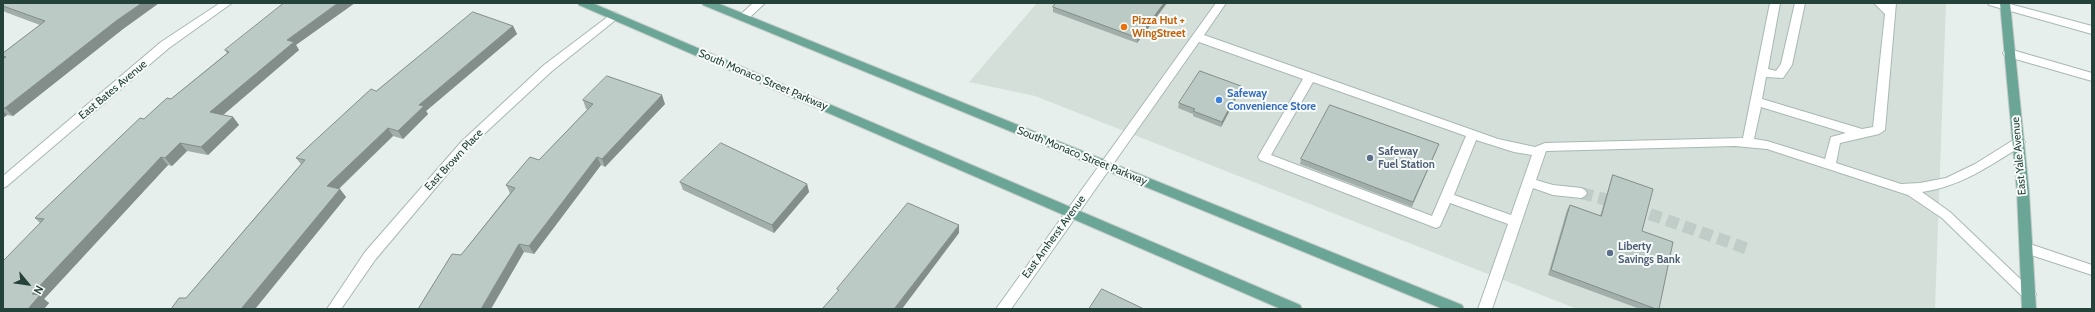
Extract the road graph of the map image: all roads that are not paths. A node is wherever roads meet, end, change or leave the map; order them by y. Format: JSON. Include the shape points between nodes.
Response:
{"nodes":[{"id":1,"x":228,"y":3,"type":"edge"},
{"id":2,"x":583,"y":3,"type":"edge"},
{"id":3,"x":707,"y":3,"type":"edge"},
{"id":4,"x":760,"y":3,"type":"edge"},
{"id":5,"x":1221,"y":3,"type":"edge"},
{"id":6,"x":1775,"y":3,"type":"edge"},
{"id":7,"x":1800,"y":3,"type":"edge"},
{"id":8,"x":1878,"y":3,"type":"edge"},
{"id":9,"x":1993,"y":3,"type":"edge"},
{"id":10,"x":2005,"y":5,"type":"edge"},
{"id":11,"x":1890,"y":8,"type":"edge"},
{"id":12,"x":614,"y":16,"type":"junction"},
{"id":13,"x":743,"y":18,"type":"junction"},
{"id":14,"x":2092,"y":30,"type":"edge"},
{"id":15,"x":1197,"y":37,"type":"junction"},
{"id":16,"x":2010,"y":53,"type":"junction"},
{"id":17,"x":1762,"y":72,"type":"junction"},
{"id":18,"x":1310,"y":77,"type":"junction"},
{"id":19,"x":2092,"y":77,"type":"edge"},
{"id":20,"x":1756,"y":101,"type":"junction"},
{"id":21,"x":1861,"y":134,"type":"junction"},
{"id":22,"x":1472,"y":135,"type":"junction"},
{"id":23,"x":1748,"y":142,"type":"junction"},
{"id":24,"x":2019,"y":142,"type":"junction"},
{"id":25,"x":1539,"y":152,"type":"junction"},
{"id":26,"x":1830,"y":164,"type":"junction"},
{"id":27,"x":1106,"y":166,"type":"junction"},
{"id":28,"x":1528,"y":182,"type":"junction"},
{"id":29,"x":3,"y":183,"type":"edge"},
{"id":30,"x":1898,"y":186,"type":"junction"},
{"id":31,"x":1581,"y":194,"type":"tunnel mouth"},
{"id":32,"x":1446,"y":196,"type":"junction"},
{"id":33,"x":1071,"y":213,"type":"junction"},
{"id":34,"x":1515,"y":222,"type":"junction"},
{"id":35,"x":2027,"y":248,"type":"junction"},
{"id":36,"x":2092,"y":270,"type":"edge"},
{"id":37,"x":2029,"y":294,"type":"junction"},
{"id":38,"x":334,"y":309,"type":"edge"},
{"id":39,"x":1003,"y":309,"type":"edge"},
{"id":40,"x":1295,"y":309,"type":"edge"},
{"id":41,"x":1457,"y":309,"type":"edge"},
{"id":42,"x":1484,"y":309,"type":"edge"},
{"id":43,"x":2029,"y":309,"type":"edge"}],
"edges":[{"from":1,"to":29,"type":"street","name":"East Bates Avenue","via":[[165,45]]},
{"from":2,"to":12,"type":"main road","name":"South Monaco Street Parkway"},
{"from":3,"to":13,"type":"main road","name":"South Monaco Street Parkway"},
{"from":4,"to":13,"type":"street"},
{"from":5,"to":15,"type":"street","name":"East Amherst Avenue"},
{"from":6,"to":17,"type":"street"},
{"from":7,"to":17,"type":"street","via":[[1786,65],[1780,75]]},
{"from":8,"to":11,"type":"street"},
{"from":9,"to":10,"type":"street"},
{"from":10,"to":14,"type":"street"},
{"from":10,"to":16,"type":"main road","name":"East Yale Avenue"},
{"from":11,"to":21,"type":"street","via":[[1879,130]]},
{"from":12,"to":33,"type":"main road","name":"South Monaco Street Parkway"},
{"from":12,"to":38,"type":"street","name":"East Brown Place","via":[[548,68],[466,144],[370,256]]},
{"from":13,"to":27,"type":"main road","name":"South Monaco Street Parkway"},
{"from":15,"to":18,"type":"street"},
{"from":15,"to":27,"type":"street","name":"East Amherst Avenue"},
{"from":16,"to":19,"type":"street"},
{"from":16,"to":24,"type":"main road","name":"East Yale Avenue"},
{"from":17,"to":20,"type":"street"},
{"from":18,"to":22,"type":"street"},
{"from":18,"to":32,"type":"street","via":[[1264,157],[1436,223]]},
{"from":20,"to":21,"type":"street"},
{"from":20,"to":23,"type":"street"},
{"from":21,"to":26,"type":"street","via":[[1834,140]]},
{"from":22,"to":25,"type":"street","via":[[1508,147]]},
{"from":22,"to":32,"type":"street"},
{"from":23,"to":25,"type":"street","via":[[1548,147]]},
{"from":23,"to":26,"type":"street","via":[[1767,145]]},
{"from":24,"to":30,"type":"street","via":[[1944,184],[1926,188]]},
{"from":24,"to":35,"type":"main road","name":"East Yale Avenue"},
{"from":25,"to":28,"type":"street"},
{"from":26,"to":30,"type":"street"},
{"from":27,"to":33,"type":"street","name":"East Amherst Avenue"},
{"from":27,"to":41,"type":"main road","name":"South Monaco Street Parkway"},
{"from":28,"to":31,"type":"street","via":[[1553,190]]},
{"from":28,"to":34,"type":"street"},
{"from":30,"to":37,"type":"street","via":[[1922,198],[1946,215]]},
{"from":32,"to":34,"type":"street"},
{"from":33,"to":39,"type":"street","name":"East Amherst Avenue"},
{"from":33,"to":40,"type":"main road","name":"South Monaco Street Parkway"},
{"from":34,"to":42,"type":"street"},
{"from":35,"to":36,"type":"street"},
{"from":35,"to":37,"type":"main road","name":"East Yale Avenue"},
{"from":37,"to":43,"type":"main road","name":"East Yale Avenue"}]}
